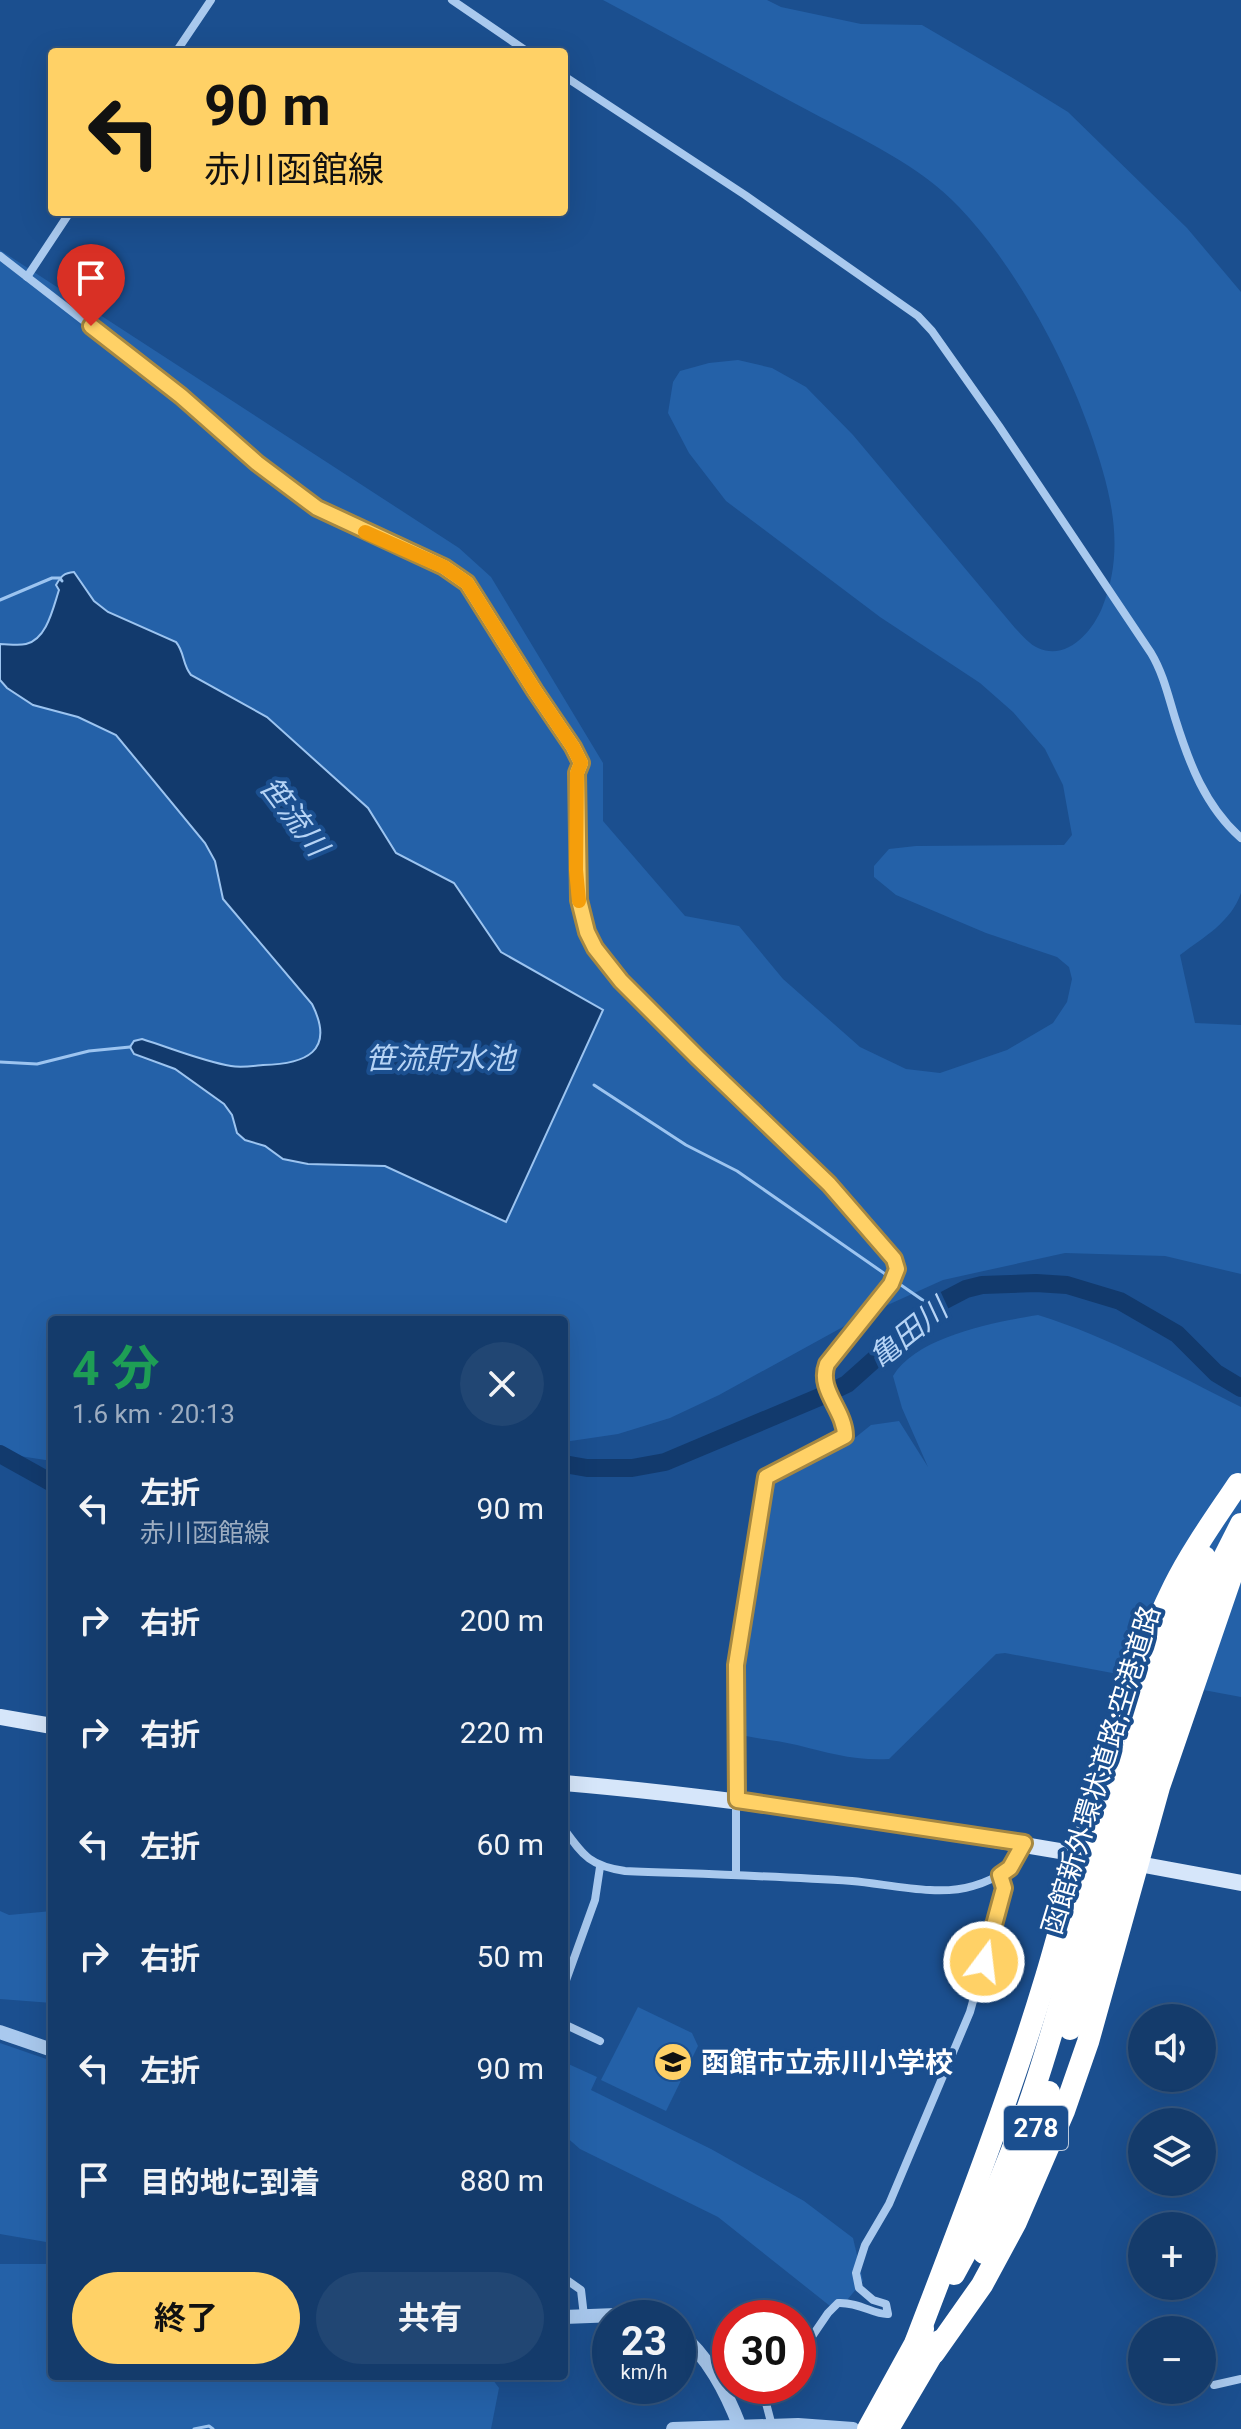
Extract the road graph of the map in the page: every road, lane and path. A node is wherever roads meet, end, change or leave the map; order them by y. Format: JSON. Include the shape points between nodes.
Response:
{"nodes":[{"id":1,"x":211,"y":0,"type":"edge"},
{"id":2,"x":452,"y":0,"type":"edge"},
{"id":3,"x":179,"y":48,"type":"edge"},
{"id":4,"x":522,"y":48,"type":"edge"},
{"id":5,"x":568,"y":79,"type":"edge"},
{"id":6,"x":67,"y":216,"type":"edge"},
{"id":7,"x":0,"y":256,"type":"edge"},
{"id":8,"x":27,"y":277,"type":"junction"},
{"id":9,"x":1241,"y":838,"type":"edge"},
{"id":10,"x":1240,"y":1482,"type":"edge"},
{"id":11,"x":1241,"y":1524,"type":"edge"},
{"id":12,"x":1241,"y":1548,"type":"edge"},
{"id":13,"x":0,"y":1717,"type":"edge"},
{"id":14,"x":48,"y":1725,"type":"edge"},
{"id":15,"x":568,"y":1783,"type":"edge"},
{"id":16,"x":737,"y":1800,"type":"junction"},
{"id":17,"x":1118,"y":1829,"type":"junction"},
{"id":18,"x":568,"y":1834,"type":"edge"},
{"id":19,"x":1024,"y":1843,"type":"junction"},
{"id":20,"x":1080,"y":1854,"type":"junction"},
{"id":21,"x":1136,"y":1864,"type":"junction"},
{"id":22,"x":600,"y":1867,"type":"junction"},
{"id":23,"x":736,"y":1875,"type":"junction"},
{"id":24,"x":1000,"y":1875,"type":"junction"},
{"id":25,"x":1241,"y":1883,"type":"edge"},
{"id":26,"x":568,"y":1975,"type":"edge"},
{"id":27,"x":568,"y":2026,"type":"edge"},
{"id":28,"x":0,"y":2032,"type":"edge"},
{"id":29,"x":600,"y":2041,"type":"dead end"},
{"id":30,"x":48,"y":2049,"type":"edge"},
{"id":31,"x":568,"y":2281,"type":"edge"},
{"id":32,"x":584,"y":2316,"type":"junction"},
{"id":33,"x":592,"y":2316,"type":"edge"},
{"id":34,"x":568,"y":2317,"type":"edge"},
{"id":35,"x":816,"y":2331,"type":"edge"},
{"id":36,"x":925,"y":2347,"type":"junction"},
{"id":37,"x":696,"y":2349,"type":"edge"},
{"id":38,"x":1241,"y":2379,"type":"edge"},
{"id":39,"x":1216,"y":2385,"type":"edge"},
{"id":40,"x":766,"y":2404,"type":"edge"},
{"id":41,"x":772,"y":2426,"type":"junction"},
{"id":42,"x":740,"y":2427,"type":"junction"},
{"id":43,"x":673,"y":2429,"type":"edge"},
{"id":44,"x":851,"y":2429,"type":"edge"},
{"id":45,"x":868,"y":2429,"type":"edge"},
{"id":46,"x":888,"y":2429,"type":"edge"}],
"edges":[{"from":1,"to":3,"type":"street"},
{"from":2,"to":4,"type":"street"},
{"from":5,"to":9,"type":"street","via":[[849,265],[932,331],[1151,653],[1192,768],[1223,822]]},
{"from":6,"to":8,"type":"street"},
{"from":7,"to":8,"type":"street"},
{"from":8,"to":16,"type":"street","via":[[296,493],[467,583],[581,763],[577,885],[595,948],[621,981],[829,1184],[894,1259],[891,1284],[827,1364],[825,1385],[845,1436],[766,1477],[736,1665]]},
{"from":10,"to":17,"type":"highway","name":"函館新外環状道路;空港道路","number":"278","via":[[1162,1658]]},
{"from":10,"to":20,"type":"highway","via":[[1174,1588],[1122,1712]]},
{"from":11,"to":17,"type":"highway","name":"函館新外環状道路;空港道路","number":"278","via":[[1204,1597]]},
{"from":12,"to":21,"type":"highway"},
{"from":13,"to":14,"type":"main road"},
{"from":15,"to":16,"type":"main road"},
{"from":16,"to":19,"type":"main road"},
{"from":16,"to":23,"type":"street"},
{"from":17,"to":36,"type":"highway","name":"函館新外環状道路;空港道路","number":"278","bridge":true,"via":[[1020,2126]]},
{"from":18,"to":22,"type":"street"},
{"from":19,"to":20,"type":"main road"},
{"from":19,"to":24,"type":"street"},
{"from":20,"to":21,"type":"main road"},
{"from":20,"to":36,"type":"highway"},
{"from":21,"to":25,"type":"main road"},
{"from":21,"to":36,"type":"highway","via":[[1088,2042],[1041,2168],[982,2285]]},
{"from":22,"to":23,"type":"street"},
{"from":22,"to":26,"type":"street","via":[[595,1900]]},
{"from":23,"to":24,"type":"street","via":[[941,1890],[974,1886]]},
{"from":24,"to":35,"type":"street","via":[[1004,1888],[970,2012],[856,2273],[859,2288],[886,2304],[888,2314],[838,2303]]},
{"from":27,"to":29,"type":"street"},
{"from":28,"to":30,"type":"street"},
{"from":31,"to":32,"type":"street","via":[[581,2290]]},
{"from":32,"to":33,"type":"street"},
{"from":32,"to":34,"type":"street"},
{"from":36,"to":45,"type":"highway","name":"函館新外環状道路;空港道路","number":"278"},
{"from":36,"to":46,"type":"highway","name":"函館新外環状道路;空港道路","number":"278"},
{"from":37,"to":42,"type":"street"},
{"from":38,"to":39,"type":"street"},
{"from":40,"to":41,"type":"street"},
{"from":41,"to":42,"type":"street"},
{"from":41,"to":44,"type":"street"},
{"from":42,"to":43,"type":"street"}]}
